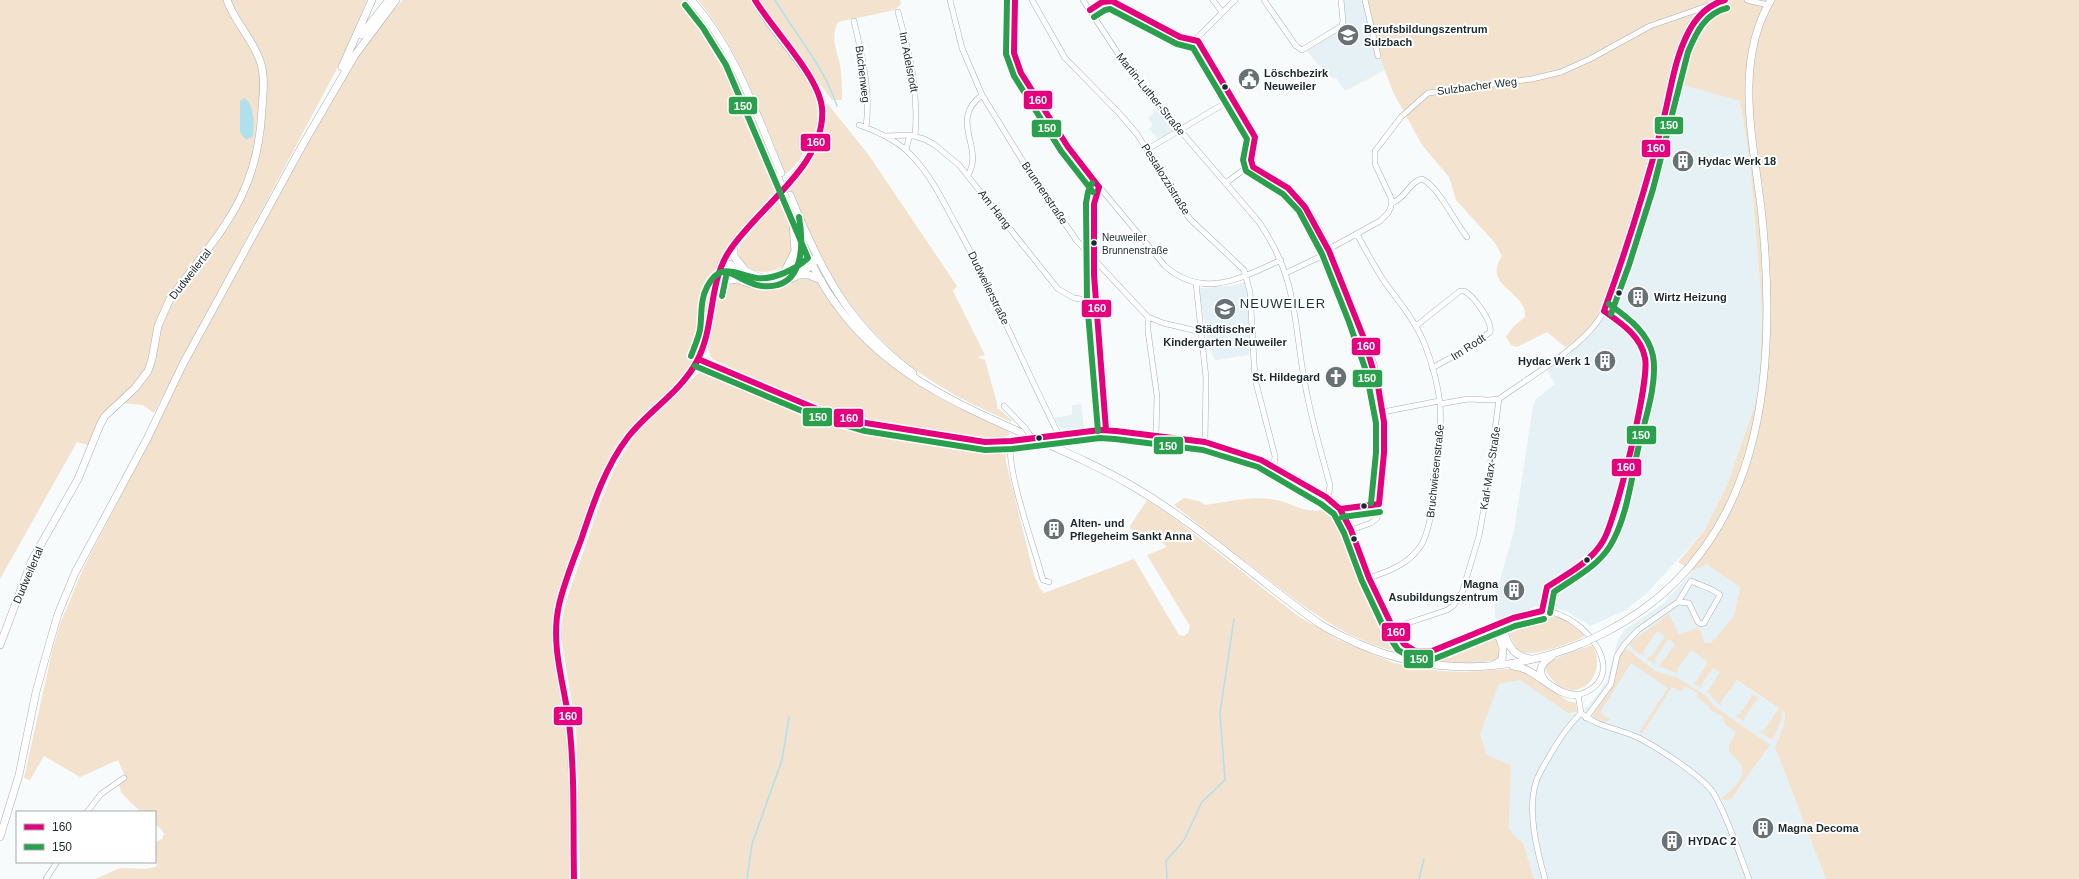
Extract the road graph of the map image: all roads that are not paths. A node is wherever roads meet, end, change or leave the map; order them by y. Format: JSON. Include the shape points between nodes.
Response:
{"nodes":[{"id":1,"x":227,"y":0,"type":"edge"},
{"id":2,"x":372,"y":0,"type":"edge"},
{"id":3,"x":389,"y":0,"type":"edge"},
{"id":4,"x":397,"y":0,"type":"edge"},
{"id":5,"x":691,"y":0,"type":"edge"},
{"id":6,"x":756,"y":0,"type":"edge"},
{"id":7,"x":950,"y":0,"type":"edge"},
{"id":8,"x":1015,"y":0,"type":"edge"},
{"id":9,"x":1032,"y":0,"type":"edge"},
{"id":10,"x":1083,"y":0,"type":"edge"},
{"id":11,"x":1213,"y":0,"type":"edge"},
{"id":12,"x":1235,"y":0,"type":"edge"},
{"id":13,"x":1264,"y":0,"type":"edge"},
{"id":14,"x":1341,"y":0,"type":"edge"},
{"id":15,"x":1365,"y":0,"type":"edge"},
{"id":16,"x":1725,"y":0,"type":"edge"},
{"id":17,"x":1747,"y":0,"type":"edge"},
{"id":18,"x":1770,"y":3,"type":"edge"},
{"id":19,"x":1708,"y":6,"type":"junction"},
{"id":20,"x":1090,"y":10,"type":"junction"},
{"id":21,"x":898,"y":12,"type":"dead end"},
{"id":22,"x":1222,"y":12,"type":"junction"},
{"id":23,"x":854,"y":21,"type":"dead end"},
{"id":24,"x":1195,"y":40,"type":"junction"},
{"id":25,"x":352,"y":47,"type":"junction"},
{"id":26,"x":1378,"y":56,"type":"dead end"},
{"id":27,"x":982,"y":95,"type":"junction"},
{"id":28,"x":1232,"y":99,"type":"junction"},
{"id":29,"x":859,"y":125,"type":"dead end"},
{"id":30,"x":866,"y":127,"type":"junction"},
{"id":31,"x":1180,"y":130,"type":"junction"},
{"id":32,"x":886,"y":136,"type":"junction"},
{"id":33,"x":912,"y":136,"type":"junction"},
{"id":34,"x":302,"y":146,"type":"junction"},
{"id":35,"x":906,"y":149,"type":"junction"},
{"id":36,"x":1148,"y":150,"type":"junction"},
{"id":37,"x":1251,"y":164,"type":"junction"},
{"id":38,"x":968,"y":175,"type":"junction"},
{"id":39,"x":1226,"y":183,"type":"junction"},
{"id":40,"x":1099,"y":187,"type":"junction"},
{"id":41,"x":788,"y":197,"type":"junction"},
{"id":42,"x":1392,"y":203,"type":"junction"},
{"id":43,"x":789,"y":208,"type":"junction"},
{"id":44,"x":1357,"y":234,"type":"junction"},
{"id":45,"x":1467,"y":237,"type":"dead end"},
{"id":46,"x":734,"y":244,"type":"junction"},
{"id":47,"x":1329,"y":250,"type":"junction"},
{"id":48,"x":1092,"y":256,"type":"junction"},
{"id":49,"x":1281,"y":260,"type":"junction"},
{"id":50,"x":813,"y":261,"type":"junction"},
{"id":51,"x":721,"y":265,"type":"junction"},
{"id":52,"x":748,"y":272,"type":"junction"},
{"id":53,"x":784,"y":272,"type":"junction"},
{"id":54,"x":1286,"y":273,"type":"junction"},
{"id":55,"x":796,"y":275,"type":"junction"},
{"id":56,"x":1247,"y":275,"type":"junction"},
{"id":57,"x":738,"y":278,"type":"junction"},
{"id":58,"x":822,"y":281,"type":"junction"},
{"id":59,"x":1196,"y":283,"type":"junction"},
{"id":60,"x":714,"y":291,"type":"junction"},
{"id":61,"x":1094,"y":301,"type":"junction"},
{"id":62,"x":1604,"y":311,"type":"junction"},
{"id":63,"x":1148,"y":317,"type":"junction"},
{"id":64,"x":1416,"y":326,"type":"junction"},
{"id":65,"x":1201,"y":332,"type":"junction"},
{"id":66,"x":698,"y":359,"type":"junction"},
{"id":67,"x":1432,"y":368,"type":"junction"},
{"id":68,"x":1499,"y":398,"type":"junction"},
{"id":69,"x":949,"y":399,"type":"junction"},
{"id":70,"x":1440,"y":402,"type":"junction"},
{"id":71,"x":1004,"y":406,"type":"dead end"},
{"id":72,"x":1383,"y":412,"type":"junction"},
{"id":73,"x":1106,"y":430,"type":"junction"},
{"id":74,"x":1059,"y":435,"type":"junction"},
{"id":75,"x":1156,"y":435,"type":"junction"},
{"id":76,"x":1032,"y":438,"type":"junction"},
{"id":77,"x":1011,"y":441,"type":"junction"},
{"id":78,"x":1205,"y":442,"type":"junction"},
{"id":79,"x":1274,"y":466,"type":"junction"},
{"id":80,"x":1326,"y":497,"type":"junction"},
{"id":81,"x":1379,"y":504,"type":"junction"},
{"id":82,"x":1340,"y":509,"type":"junction"},
{"id":83,"x":1351,"y":530,"type":"junction"},
{"id":84,"x":1369,"y":578,"type":"junction"},
{"id":85,"x":1049,"y":582,"type":"dead end"},
{"id":86,"x":1678,"y":602,"type":"junction"},
{"id":87,"x":1542,"y":611,"type":"junction"},
{"id":88,"x":1498,"y":624,"type":"junction"},
{"id":89,"x":1393,"y":628,"type":"junction"},
{"id":90,"x":1499,"y":637,"type":"junction"},
{"id":91,"x":1464,"y":638,"type":"junction"},
{"id":92,"x":0,"y":645,"type":"edge"},
{"id":93,"x":1555,"y":653,"type":"junction"},
{"id":94,"x":1537,"y":659,"type":"junction"},
{"id":95,"x":1507,"y":665,"type":"junction"},
{"id":96,"x":1487,"y":667,"type":"junction"},
{"id":97,"x":1548,"y":683,"type":"junction"},
{"id":98,"x":1578,"y":695,"type":"junction"},
{"id":99,"x":1581,"y":713,"type":"junction"},
{"id":100,"x":1586,"y":718,"type":"junction"},
{"id":101,"x":124,"y":778,"type":"dead end"},
{"id":102,"x":88,"y":811,"type":"edge"},
{"id":103,"x":0,"y":837,"type":"edge"},
{"id":104,"x":56,"y":863,"type":"edge"},
{"id":105,"x":46,"y":879,"type":"edge"},
{"id":106,"x":574,"y":879,"type":"edge"},
{"id":107,"x":1545,"y":879,"type":"edge"},
{"id":108,"x":1749,"y":879,"type":"edge"}],
"edges":[{"from":1,"to":92,"type":"main road","name":"Dudweilertal","via":[[258,56],[263,73],[261,123],[252,171],[241,199],[226,226],[167,304],[158,326],[148,371],[135,388],[105,416],[100,425],[78,479],[32,560]]},
{"from":2,"to":25,"type":"main road"},
{"from":3,"to":25,"type":"main road"},
{"from":4,"to":34,"type":"main road","via":[[355,55]]},
{"from":5,"to":41,"type":"main road","via":[[724,45],[753,108]]},
{"from":6,"to":46,"type":"main road","via":[[766,20],[817,88],[822,118],[819,136],[810,154]]},
{"from":7,"to":27,"type":"street","name":"Brunnenstraße","via":[[962,48]]},
{"from":8,"to":40,"type":"street","via":[[1013,40],[1021,73],[1068,146]]},
{"from":9,"to":36,"type":"street","name":"Pestalozzistraße","via":[[1065,58],[1119,112]]},
{"from":10,"to":20,"type":"street","name":"Martin-Luther-Straße"},
{"from":11,"to":22,"type":"street"},
{"from":12,"to":22,"type":"street"},
{"from":13,"to":14,"type":"street","via":[[1296,46],[1302,50],[1342,26]]},
{"from":15,"to":26,"type":"street"},
{"from":16,"to":19,"type":"street","name":"Sulzbacher Weg"},
{"from":17,"to":18,"type":"street"},
{"from":18,"to":93,"type":"main road","bridge":true,"via":[[1754,41],[1749,74],[1750,113],[1768,308],[1765,369],[1756,426],[1741,479],[1729,507],[1708,543],[1691,565],[1658,598],[1620,625]]},
{"from":19,"to":42,"type":"street","name":"Sulzbacher Weg","via":[[1636,32],[1590,59],[1561,72],[1532,79],[1428,93],[1401,118],[1375,151],[1375,164]]},
{"from":19,"to":62,"type":"street","via":[[1694,23],[1680,50],[1666,111]]},
{"from":20,"to":24,"type":"street","via":[[1102,2],[1112,1],[1180,37]]},
{"from":20,"to":31,"type":"street","name":"Martin-Luther-Straße","via":[[1125,63]]},
{"from":21,"to":33,"type":"street","name":"Im Adelsrodt","via":[[915,78],[916,107]]},
{"from":22,"to":24,"type":"street"},
{"from":23,"to":30,"type":"street","name":"Buchenweg","via":[[866,74]]},
{"from":24,"to":28,"type":"street","via":[[1200,43]]},
{"from":25,"to":34,"type":"main road"},
{"from":27,"to":38,"type":"street","via":[[971,105],[968,112],[967,131],[973,163]]},
{"from":27,"to":48,"type":"street","name":"Brunnenstraße","via":[[1045,196],[1077,241]]},
{"from":28,"to":31,"type":"street"},
{"from":28,"to":37,"type":"street","via":[[1254,137]]},
{"from":29,"to":30,"type":"street","name":"Dudweilerstraße"},
{"from":30,"to":32,"type":"street","name":"Dudweilerstraße"},
{"from":31,"to":36,"type":"street"},
{"from":31,"to":39,"type":"street","name":"Martin-Luther-Straße"},
{"from":32,"to":33,"type":"street","name":"Am Hang"},
{"from":32,"to":35,"type":"street","name":"Dudweilerstraße"},
{"from":33,"to":35,"type":"street"},
{"from":33,"to":38,"type":"street","name":"Am Hang","via":[[935,145]]},
{"from":34,"to":103,"type":"main road","via":[[183,364],[70,586],[40,677],[19,774]]},
{"from":35,"to":74,"type":"street","name":"Dudweilerstraße","via":[[927,174],[966,241]]},
{"from":36,"to":56,"type":"street","name":"Pestalozzistraße","via":[[1171,192],[1190,219],[1238,262]]},
{"from":37,"to":39,"type":"street"},
{"from":37,"to":47,"type":"street","via":[[1256,170],[1288,188],[1298,197],[1314,220]]},
{"from":38,"to":61,"type":"street","name":"Am Hang","via":[[1058,289],[1074,298]]},
{"from":39,"to":49,"type":"street","name":"Martin-Luther-Straße","via":[[1259,222]]},
{"from":40,"to":48,"type":"street","via":[[1095,198]]},
{"from":40,"to":59,"type":"street","via":[[1165,266],[1182,278]]},
{"from":41,"to":43,"type":"main road"},
{"from":41,"to":50,"type":"main road"},
{"from":42,"to":44,"type":"street","via":[[1385,217]]},
{"from":42,"to":45,"type":"street","via":[[1417,180],[1422,179],[1436,190]]},
{"from":43,"to":50,"type":"main road"},
{"from":43,"to":53,"type":"main road","via":[[794,228],[795,251]]},
{"from":44,"to":47,"type":"street"},
{"from":44,"to":64,"type":"street","name":"Bruchwiesenstraße","via":[[1376,270]]},
{"from":46,"to":51,"type":"main road"},
{"from":46,"to":52,"type":"main road","via":[[735,259]]},
{"from":47,"to":54,"type":"street"},
{"from":47,"to":72,"type":"street","via":[[1372,360]]},
{"from":48,"to":61,"type":"street"},
{"from":48,"to":63,"type":"street","name":"Brunnenstraße"},
{"from":49,"to":54,"type":"street","name":"Martin-Luther-Straße"},
{"from":49,"to":56,"type":"street"},
{"from":50,"to":53,"type":"main road"},
{"from":50,"to":55,"type":"main road"},
{"from":50,"to":58,"type":"main road"},
{"from":50,"to":69,"type":"main road","via":[[870,334],[904,366]]},
{"from":51,"to":52,"type":"main road","via":[[729,264]]},
{"from":51,"to":57,"type":"main road","via":[[727,273]]},
{"from":51,"to":60,"type":"main road"},
{"from":52,"to":53,"type":"main road","via":[[768,278]]},
{"from":54,"to":80,"type":"street","name":"Martin-Luther-Straße","via":[[1294,304],[1310,408],[1330,485]]},
{"from":55,"to":57,"type":"main road","via":[[777,284],[764,286],[751,285]]},
{"from":55,"to":58,"type":"main road","via":[[809,275]]},
{"from":56,"to":59,"type":"street","via":[[1214,285]]},
{"from":56,"to":79,"type":"street","name":"Pestalozzistraße","via":[[1254,373],[1275,456]]},
{"from":57,"to":60,"type":"main road","via":[[725,281]]},
{"from":58,"to":69,"type":"main road","via":[[841,310],[876,349],[905,373]]},
{"from":59,"to":65,"type":"street"},
{"from":60,"to":66,"type":"main road","via":[[706,338]]},
{"from":61,"to":73,"type":"street"},
{"from":62,"to":68,"type":"street","via":[[1578,342]]},
{"from":62,"to":87,"type":"street","via":[[1628,329],[1641,346],[1647,363],[1644,382],[1609,530],[1590,558],[1547,587]]},
{"from":63,"to":65,"type":"street","name":"Brunnenstraße","via":[[1163,324]]},
{"from":63,"to":75,"type":"street","via":[[1157,396]]},
{"from":64,"to":67,"type":"street","name":"Bruchwiesenstraße"},
{"from":64,"to":67,"type":"street","name":"Im Rodt","via":[[1460,291],[1464,291],[1480,308],[1490,326],[1490,332],[1469,348]]},
{"from":65,"to":78,"type":"street","via":[[1207,390]]},
{"from":66,"to":77,"type":"street","via":[[849,420],[985,442]]},
{"from":66,"to":106,"type":"main road","via":[[687,377],[632,431],[611,463],[592,508],[559,604],[555,645],[568,714]]},
{"from":67,"to":70,"type":"street","name":"Bruchwiesenstraße"},
{"from":68,"to":70,"type":"street"},
{"from":68,"to":89,"type":"street","name":"Karl-Marx-Straße","via":[[1483,519],[1462,593],[1447,610]]},
{"from":69,"to":96,"type":"main road","via":[[1082,460],[1136,488],[1186,522],[1298,609],[1348,638],[1379,652],[1415,662]]},
{"from":70,"to":72,"type":"street"},
{"from":70,"to":84,"type":"street","name":"Bruchwiesenstraße","via":[[1440,435],[1432,508],[1425,538],[1405,562]]},
{"from":71,"to":76,"type":"street","bridge":true},
{"from":72,"to":81,"type":"street","via":[[1384,444]]},
{"from":73,"to":74,"type":"street"},
{"from":73,"to":75,"type":"street"},
{"from":74,"to":76,"type":"street","bridge":true},
{"from":75,"to":78,"type":"street"},
{"from":76,"to":77,"type":"street"},
{"from":77,"to":85,"type":"street","via":[[1010,454],[1022,506],[1043,580]]},
{"from":78,"to":79,"type":"street"},
{"from":79,"to":80,"type":"street"},
{"from":80,"to":82,"type":"street"},
{"from":81,"to":82,"type":"street"},
{"from":81,"to":83,"type":"street","via":[[1375,520]]},
{"from":82,"to":83,"type":"street"},
{"from":83,"to":84,"type":"street"},
{"from":84,"to":89,"type":"street"},
{"from":86,"to":86,"type":"street","via":[[1691,581],[1720,595],[1701,624],[1689,603]]},
{"from":86,"to":100,"type":"street","via":[[1638,630],[1624,645],[1617,656],[1611,684]]},
{"from":87,"to":88,"type":"street","via":[[1522,614]]},
{"from":87,"to":98,"type":"street","via":[[1559,614],[1580,625],[1590,635],[1600,653],[1602,669],[1597,683],[1592,689]]},
{"from":88,"to":90,"type":"main road"},
{"from":88,"to":91,"type":"street"},
{"from":88,"to":94,"type":"main road","via":[[1514,652],[1523,657]]},
{"from":89,"to":91,"type":"street","via":[[1404,644],[1415,651],[1432,651]]},
{"from":90,"to":91,"type":"main road","via":[[1492,634]]},
{"from":90,"to":96,"type":"main road","via":[[1504,657]]},
{"from":93,"to":94,"type":"main road"},
{"from":93,"to":97,"type":"main road","via":[[1540,668],[1541,675]]},
{"from":94,"to":95,"type":"main road"},
{"from":95,"to":96,"type":"main road"},
{"from":95,"to":97,"type":"main road","via":[[1525,668]]},
{"from":97,"to":98,"type":"main road","via":[[1564,694]]},
{"from":98,"to":99,"type":"street"},
{"from":99,"to":100,"type":"street"},
{"from":99,"to":107,"type":"street","via":[[1569,724],[1559,739],[1535,786],[1534,834]]},
{"from":100,"to":108,"type":"street","via":[[1642,740],[1705,783],[1722,811]]},
{"from":101,"to":102,"type":"street","via":[[101,794]]},
{"from":104,"to":105,"type":"street"}]}
